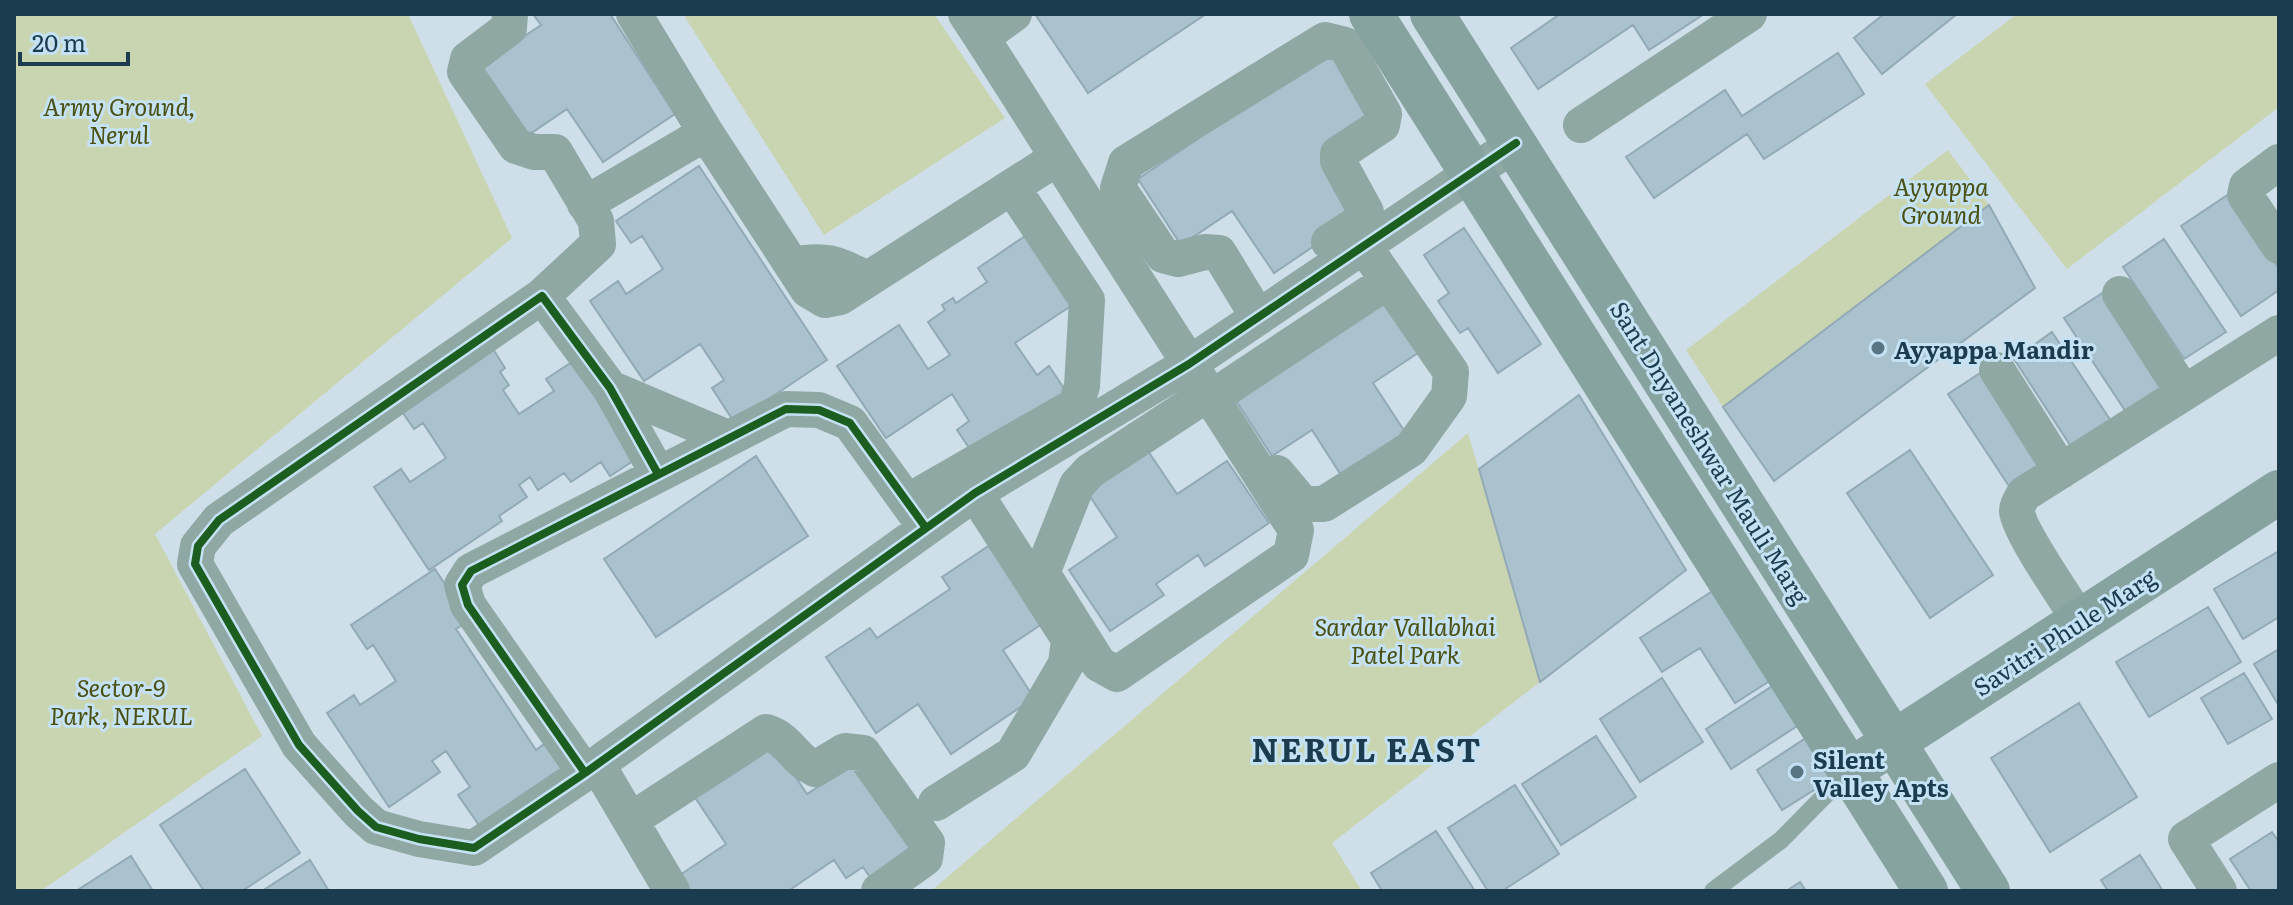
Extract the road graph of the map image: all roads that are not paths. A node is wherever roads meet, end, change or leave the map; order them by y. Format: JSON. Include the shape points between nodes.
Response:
{"nodes":[{"id":1,"x":510,"y":14,"type":"edge"},
{"id":2,"x":634,"y":14,"type":"edge"},
{"id":3,"x":1014,"y":14,"type":"edge"},
{"id":4,"x":1371,"y":14,"type":"edge"},
{"id":5,"x":1432,"y":14,"type":"edge"},
{"id":6,"x":1749,"y":14,"type":"edge"},
{"id":7,"x":974,"y":26,"type":"edge"},
{"id":8,"x":1581,"y":125,"type":"dead end"},
{"id":9,"x":706,"y":133,"type":"junction"},
{"id":10,"x":1516,"y":143,"type":"junction"},
{"id":11,"x":1057,"y":158,"type":"junction"},
{"id":12,"x":2279,"y":162,"type":"edge"},
{"id":13,"x":1471,"y":172,"type":"junction"},
{"id":14,"x":1012,"y":187,"type":"junction"},
{"id":15,"x":585,"y":204,"type":"junction"},
{"id":16,"x":1364,"y":246,"type":"junction"},
{"id":17,"x":2279,"y":246,"type":"edge"},
{"id":18,"x":1388,"y":281,"type":"junction"},
{"id":19,"x":2120,"y":294,"type":"dead end"},
{"id":20,"x":542,"y":296,"type":"junction"},
{"id":21,"x":1252,"y":306,"type":"junction"},
{"id":22,"x":2279,"y":333,"type":"edge"},
{"id":23,"x":1997,"y":370,"type":"dead end"},
{"id":24,"x":1205,"y":376,"type":"junction"},
{"id":25,"x":610,"y":388,"type":"junction"},
{"id":26,"x":2183,"y":392,"type":"junction"},
{"id":27,"x":728,"y":438,"type":"junction"},
{"id":28,"x":2061,"y":471,"type":"junction"},
{"id":29,"x":658,"y":474,"type":"junction"},
{"id":30,"x":2279,"y":492,"type":"edge"},
{"id":31,"x":975,"y":493,"type":"junction"},
{"id":32,"x":916,"y":515,"type":"junction"},
{"id":33,"x":2080,"y":621,"type":"junction"},
{"id":34,"x":1894,"y":742,"type":"junction"},
{"id":35,"x":591,"y":769,"type":"junction"},
{"id":36,"x":1850,"y":770,"type":"junction"},
{"id":37,"x":2279,"y":780,"type":"edge"},
{"id":38,"x":936,"y":803,"type":"dead end"},
{"id":39,"x":631,"y":820,"type":"junction"},
{"id":40,"x":672,"y":891,"type":"edge"},
{"id":41,"x":879,"y":891,"type":"edge"},
{"id":42,"x":1713,"y":891,"type":"edge"},
{"id":43,"x":1926,"y":891,"type":"edge"},
{"id":44,"x":1988,"y":891,"type":"edge"},
{"id":45,"x":2219,"y":891,"type":"edge"}],
"edges":[{"from":1,"to":15,"type":"street","via":[[509,28],[468,59],[465,72],[516,146],[555,152]]},
{"from":2,"to":9,"type":"street"},
{"from":3,"to":7,"type":"street"},
{"from":4,"to":13,"type":"street"},
{"from":5,"to":10,"type":"street","name":"Sant Dnyaneshwar Mauli Marg"},
{"from":6,"to":8,"type":"street"},
{"from":7,"to":11,"type":"street"},
{"from":9,"to":14,"type":"street","via":[[808,290],[825,300],[840,297]]},
{"from":9,"to":15,"type":"street"},
{"from":10,"to":13,"type":"street"},
{"from":10,"to":34,"type":"street","name":"Sant Dnyaneshwar Mauli Marg"},
{"from":11,"to":14,"type":"street"},
{"from":11,"to":24,"type":"street"},
{"from":12,"to":17,"type":"street","via":[[2247,186],[2245,195]]},
{"from":13,"to":16,"type":"street"},
{"from":13,"to":36,"type":"street"},
{"from":14,"to":32,"type":"street","via":[[1087,300],[1082,386],[1076,405]]},
{"from":15,"to":20,"type":"street","via":[[596,221],[598,244]]},
{"from":16,"to":18,"type":"street"},
{"from":16,"to":21,"type":"street"},
{"from":18,"to":24,"type":"street"},
{"from":18,"to":24,"type":"street","via":[[1451,372],[1449,396],[1411,449],[1324,504],[1303,504]]},
{"from":19,"to":26,"type":"street"},
{"from":20,"to":25,"type":"street"},
{"from":20,"to":35,"type":"street","via":[[219,520],[198,546],[195,564],[299,745],[376,827],[474,848]]},
{"from":21,"to":21,"type":"street","via":[[1219,253],[1178,259],[1163,255],[1118,188],[1126,163],[1325,40],[1345,45],[1384,114],[1382,125],[1338,154],[1365,219]]},
{"from":21,"to":24,"type":"street"},
{"from":22,"to":26,"type":"street"},
{"from":23,"to":28,"type":"street"},
{"from":24,"to":24,"type":"street","via":[[1077,485],[1042,573],[1099,664],[1117,674],[1291,555],[1296,530]]},
{"from":24,"to":31,"type":"street"},
{"from":25,"to":27,"type":"street"},
{"from":25,"to":29,"type":"street"},
{"from":26,"to":28,"type":"street"},
{"from":27,"to":29,"type":"street"},
{"from":27,"to":32,"type":"street","via":[[786,409],[819,410],[850,423]]},
{"from":28,"to":33,"type":"street","via":[[2024,494],[2017,509],[2045,567]]},
{"from":29,"to":35,"type":"street","via":[[471,571],[462,585],[468,605]]},
{"from":30,"to":33,"type":"street","name":"Savitri Phule Marg"},
{"from":31,"to":32,"type":"street"},
{"from":31,"to":38,"type":"street","via":[[1069,639],[1066,664],[1013,754]]},
{"from":32,"to":35,"type":"street"},
{"from":33,"to":34,"type":"street","name":"Savitri Phule Marg"},
{"from":34,"to":36,"type":"street","name":"Savitri Phule Marg"},
{"from":34,"to":44,"type":"street","name":"Sant Dnyaneshwar Mauli Marg"},
{"from":35,"to":39,"type":"street"},
{"from":36,"to":42,"type":"lane","via":[[1781,840]]},
{"from":36,"to":43,"type":"street"},
{"from":37,"to":45,"type":"street","via":[[2186,839]]},
{"from":39,"to":40,"type":"street"},
{"from":39,"to":41,"type":"street","via":[[766,732],[782,737],[802,763],[815,769],[845,751],[863,753],[927,843],[925,858]]}]}
